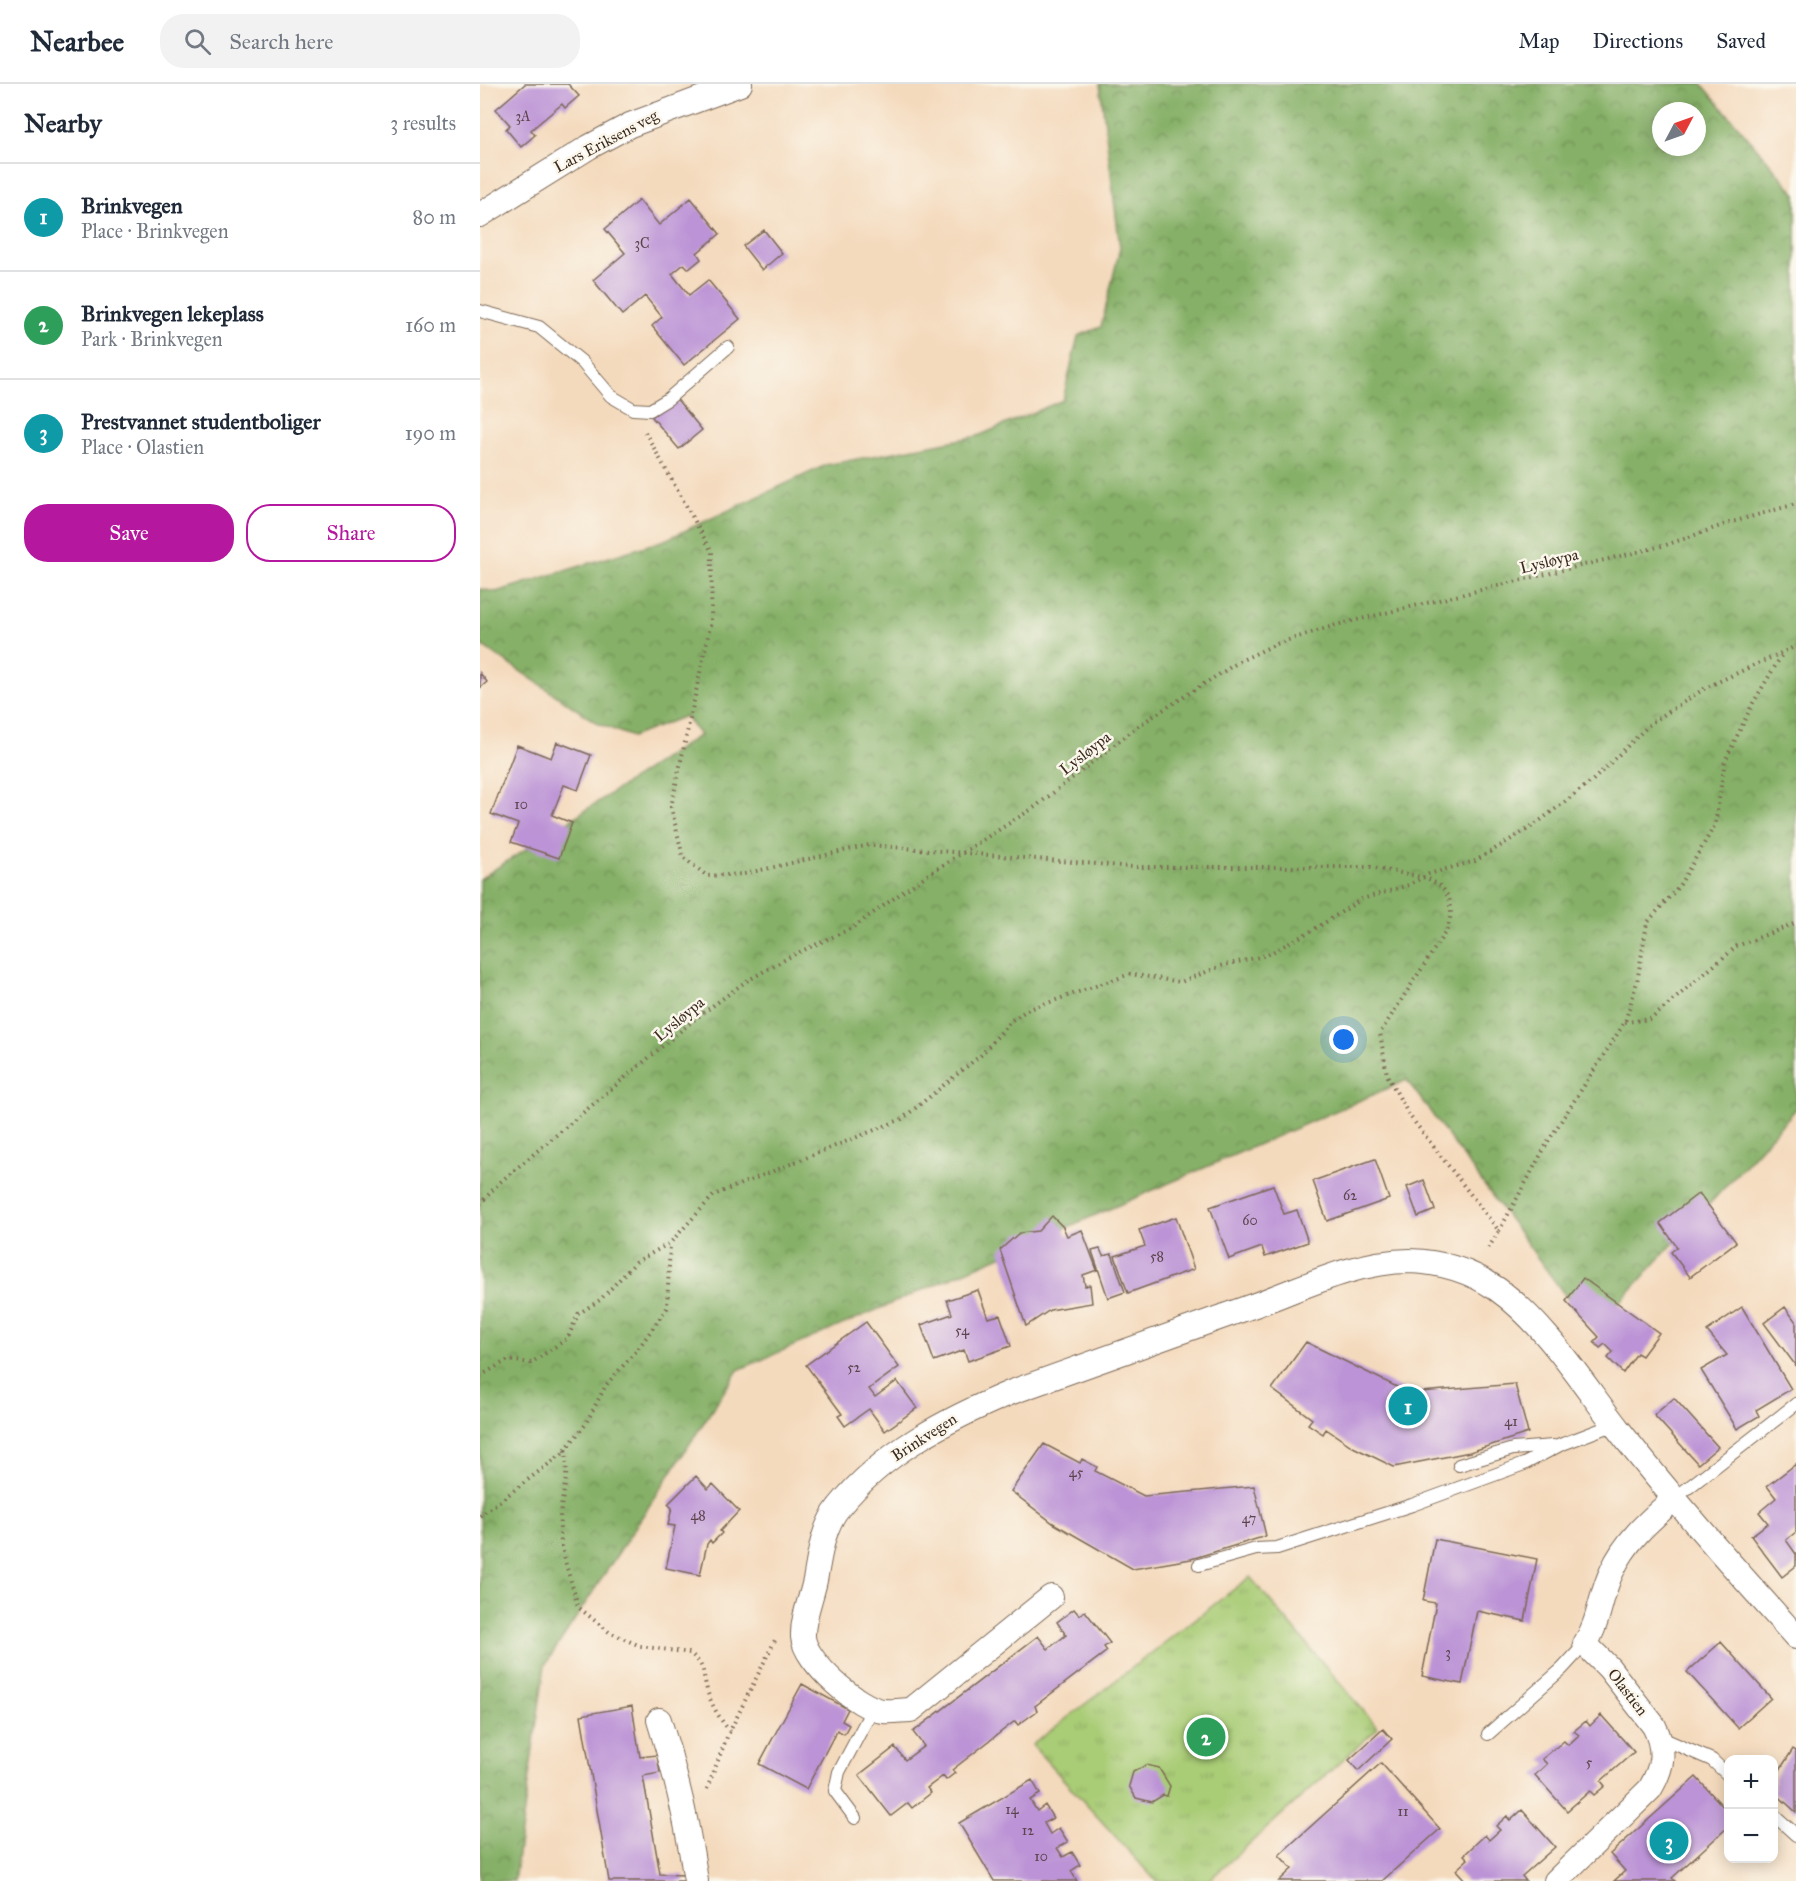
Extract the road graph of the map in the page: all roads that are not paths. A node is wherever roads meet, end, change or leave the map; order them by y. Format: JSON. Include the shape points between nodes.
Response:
{"nodes":[{"id":1,"x":740,"y":84,"type":"edge"},
{"id":2,"x":480,"y":216,"type":"edge"},
{"id":3,"x":480,"y":311,"type":"edge"},
{"id":4,"x":728,"y":347,"type":"dead end"},
{"id":5,"x":1796,"y":1404,"type":"edge"},
{"id":6,"x":1615,"y":1424,"type":"junction"},
{"id":7,"x":1560,"y":1445,"type":"junction"},
{"id":8,"x":1459,"y":1465,"type":"dead end"},
{"id":9,"x":1676,"y":1498,"type":"junction"},
{"id":10,"x":1199,"y":1565,"type":"dead end"},
{"id":11,"x":1051,"y":1597,"type":"dead end"},
{"id":12,"x":1796,"y":1637,"type":"edge"},
{"id":13,"x":1585,"y":1644,"type":"junction"},
{"id":14,"x":873,"y":1708,"type":"junction"},
{"id":15,"x":659,"y":1720,"type":"dead end"},
{"id":16,"x":1488,"y":1734,"type":"dead end"},
{"id":17,"x":1659,"y":1737,"type":"junction"},
{"id":18,"x":1724,"y":1771,"type":"edge"},
{"id":19,"x":855,"y":1818,"type":"dead end"},
{"id":20,"x":1778,"y":1819,"type":"edge"},
{"id":21,"x":1796,"y":1835,"type":"edge"},
{"id":22,"x":696,"y":1881,"type":"edge"},
{"id":23,"x":1556,"y":1881,"type":"edge"}],
"edges":[{"from":1,"to":2,"type":"street","name":"Lars Eriksens veg","via":[[630,125]]},
{"from":3,"to":4,"type":"lane","via":[[539,327],[582,362],[611,396],[633,409],[650,410],[668,399]]},
{"from":5,"to":9,"type":"lane"},
{"from":6,"to":7,"type":"lane"},
{"from":6,"to":9,"type":"street","name":"Brinkvegen"},
{"from":6,"to":14,"type":"street","name":"Brinkvegen","via":[[1570,1365],[1500,1291],[1473,1273],[1438,1263],[1410,1261],[1386,1263],[1318,1281],[963,1412],[895,1454],[855,1490],[828,1523],[803,1627],[806,1648],[816,1664]]},
{"from":7,"to":8,"type":"lane","via":[[1513,1449]]},
{"from":7,"to":10,"type":"lane","via":[[1524,1464],[1402,1508],[1277,1548],[1256,1549]]},
{"from":9,"to":12,"type":"street","name":"Brinkvegen"},
{"from":9,"to":13,"type":"street","via":[[1632,1538],[1612,1572],[1595,1628]]},
{"from":11,"to":14,"type":"street","name":"Brinkvegen","via":[[911,1710],[882,1712]]},
{"from":13,"to":16,"type":"lane"},
{"from":13,"to":17,"type":"street","name":"Olastien","via":[[1635,1699]]},
{"from":14,"to":19,"type":"lane","via":[[839,1772],[835,1791]]},
{"from":15,"to":22,"type":"street","via":[[683,1808]]},
{"from":17,"to":18,"type":"lane","via":[[1712,1760]]},
{"from":17,"to":23,"type":"street","name":"Olastien","via":[[1663,1761],[1650,1789]]},
{"from":20,"to":21,"type":"lane"}]}
